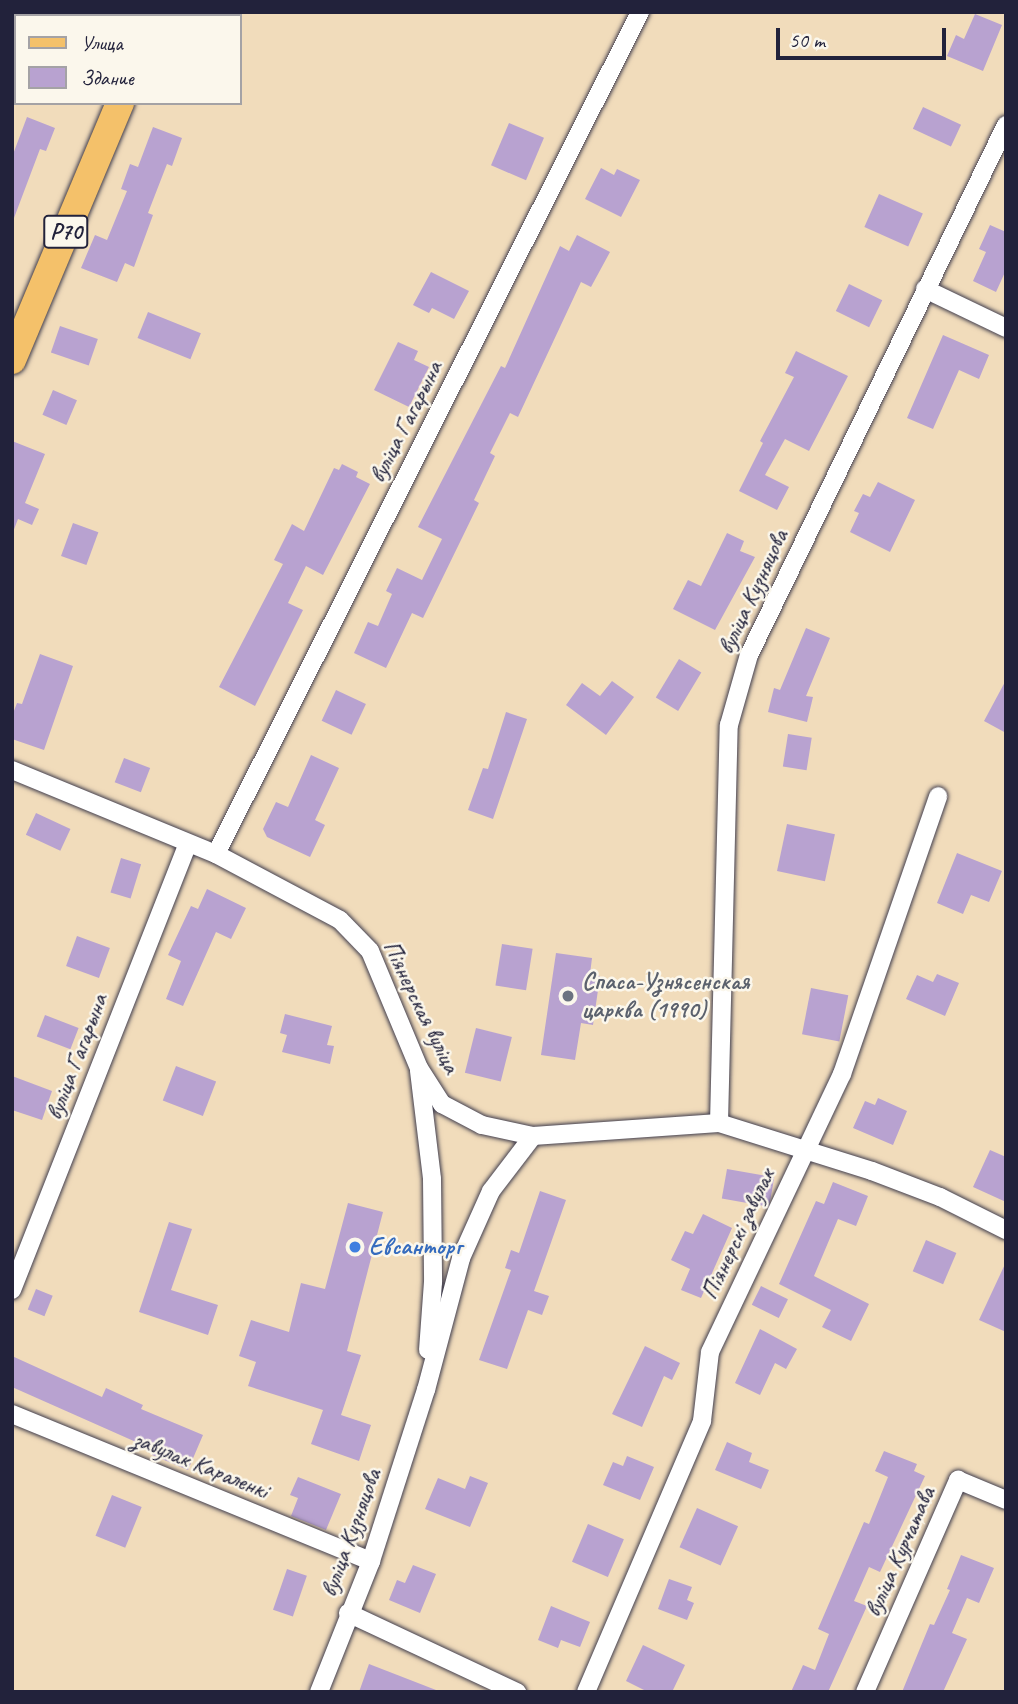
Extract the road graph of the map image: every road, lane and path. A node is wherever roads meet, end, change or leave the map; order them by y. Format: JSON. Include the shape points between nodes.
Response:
{"nodes":[{"id":1,"x":640,"y":12,"type":"edge"},
{"id":2,"x":119,"y":105,"type":"edge"},
{"id":3,"x":1006,"y":125,"type":"edge"},
{"id":4,"x":925,"y":289,"type":"junction"},
{"id":5,"x":1006,"y":328,"type":"edge"},
{"id":6,"x":12,"y":360,"type":"edge"},
{"id":7,"x":12,"y":770,"type":"edge"},
{"id":8,"x":939,"y":796,"type":"dead end"},
{"id":9,"x":188,"y":843,"type":"junction"},
{"id":10,"x":216,"y":854,"type":"junction"},
{"id":11,"x":419,"y":1068,"type":"junction"},
{"id":12,"x":719,"y":1123,"type":"junction"},
{"id":13,"x":533,"y":1136,"type":"junction"},
{"id":14,"x":805,"y":1150,"type":"junction"},
{"id":15,"x":1006,"y":1230,"type":"edge"},
{"id":16,"x":12,"y":1290,"type":"edge"},
{"id":17,"x":426,"y":1390,"type":"junction"},
{"id":18,"x":12,"y":1415,"type":"edge"},
{"id":19,"x":1006,"y":1500,"type":"edge"},
{"id":20,"x":370,"y":1562,"type":"junction"},
{"id":21,"x":348,"y":1613,"type":"junction"},
{"id":22,"x":319,"y":1692,"type":"edge"},
{"id":23,"x":517,"y":1692,"type":"edge"},
{"id":24,"x":586,"y":1692,"type":"edge"},
{"id":25,"x":865,"y":1692,"type":"edge"}],
"edges":[{"from":1,"to":10,"type":"street","name":"вуліца Гагарына"},
{"from":2,"to":6,"type":"main road","number":"Р70"},
{"from":3,"to":4,"type":"street","name":"вуліца Кузняцова"},
{"from":4,"to":5,"type":"street"},
{"from":4,"to":12,"type":"street","name":"вуліца Кузняцова","via":[[749,654],[729,725]]},
{"from":7,"to":9,"type":"street","name":"Піянерская вуліца"},
{"from":8,"to":14,"type":"street","name":"Піянерскі завулак","via":[[842,1074]]},
{"from":9,"to":10,"type":"street","name":"Піянерская вуліца"},
{"from":9,"to":16,"type":"street","name":"вуліца Гагарына"},
{"from":10,"to":11,"type":"street","name":"Піянерская вуліца","via":[[340,920],[370,951]]},
{"from":11,"to":13,"type":"street","name":"Піянерская вуліца","via":[[442,1104],[482,1125]]},
{"from":11,"to":17,"type":"street","name":"вуліца Кузняцова","via":[[432,1179],[433,1282]]},
{"from":12,"to":13,"type":"street","name":"Піянерская вуліца"},
{"from":12,"to":14,"type":"street","name":"Піянерская вуліца"},
{"from":13,"to":17,"type":"street","name":"вуліца Кузняцова","via":[[491,1191],[461,1258]]},
{"from":14,"to":15,"type":"street","name":"Піянерская вуліца","via":[[940,1197]]},
{"from":14,"to":24,"type":"street","name":"Піянерскі завулак","via":[[710,1352],[702,1421]]},
{"from":17,"to":20,"type":"street","name":"вуліца Кузняцова"},
{"from":18,"to":20,"type":"street","name":"завулак Караленкі"},
{"from":19,"to":25,"type":"street","name":"вуліца Курчатава","via":[[958,1480]]},
{"from":20,"to":21,"type":"street","name":"вуліца Кузняцова"},
{"from":21,"to":22,"type":"street","name":"вуліца Кузняцова"},
{"from":21,"to":23,"type":"street"}]}
